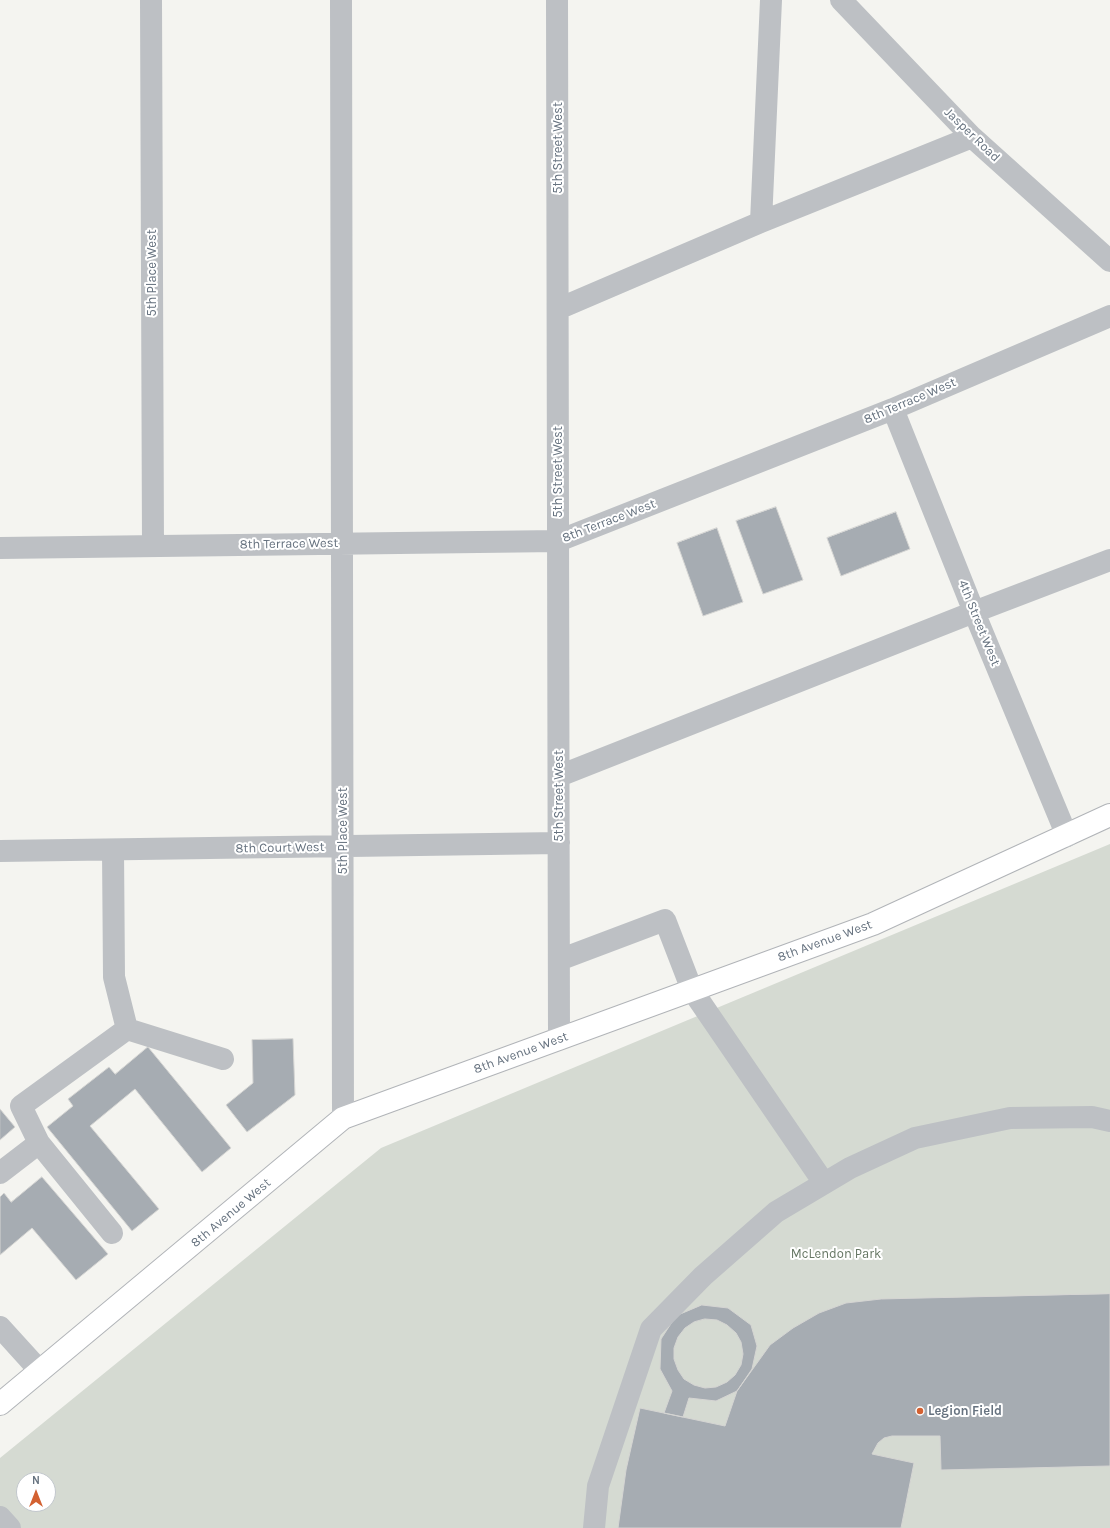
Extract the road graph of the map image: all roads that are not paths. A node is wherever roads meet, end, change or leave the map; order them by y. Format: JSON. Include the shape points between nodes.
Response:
{"nodes":[{"id":1,"x":151,"y":0,"type":"edge"},
{"id":2,"x":341,"y":0,"type":"edge"},
{"id":3,"x":557,"y":0,"type":"edge"},
{"id":4,"x":771,"y":0,"type":"edge"},
{"id":5,"x":841,"y":0,"type":"edge"},
{"id":6,"x":972,"y":136,"type":"junction"},
{"id":7,"x":761,"y":222,"type":"junction"},
{"id":8,"x":1110,"y":262,"type":"edge"},
{"id":9,"x":558,"y":309,"type":"junction"},
{"id":10,"x":1110,"y":316,"type":"edge"},
{"id":11,"x":894,"y":409,"type":"junction"},
{"id":12,"x":558,"y":541,"type":"junction"},
{"id":13,"x":342,"y":544,"type":"junction"},
{"id":14,"x":153,"y":546,"type":"junction"},
{"id":15,"x":0,"y":548,"type":"edge"},
{"id":16,"x":1110,"y":560,"type":"edge"},
{"id":17,"x":974,"y":612,"type":"junction"},
{"id":18,"x":559,"y":776,"type":"junction"},
{"id":19,"x":1110,"y":815,"type":"edge"},
{"id":20,"x":1067,"y":836,"type":"junction"},
{"id":21,"x":559,"y":843,"type":"junction"},
{"id":22,"x":343,"y":847,"type":"junction"},
{"id":23,"x":113,"y":850,"type":"junction"},
{"id":24,"x":0,"y":851,"type":"edge"},
{"id":25,"x":559,"y":960,"type":"junction"},
{"id":26,"x":692,"y":990,"type":"junction"},
{"id":27,"x":127,"y":1029,"type":"junction"},
{"id":28,"x":559,"y":1039,"type":"junction"},
{"id":29,"x":223,"y":1060,"type":"dead end"},
{"id":30,"x":343,"y":1118,"type":"junction"},
{"id":31,"x":1110,"y":1121,"type":"edge"},
{"id":32,"x":39,"y":1143,"type":"junction"},
{"id":33,"x":0,"y":1173,"type":"edge"},
{"id":34,"x":824,"y":1183,"type":"junction"},
{"id":35,"x":112,"y":1233,"type":"dead end"},
{"id":36,"x":0,"y":1327,"type":"edge"},
{"id":37,"x":40,"y":1371,"type":"junction"},
{"id":38,"x":0,"y":1404,"type":"edge"},
{"id":39,"x":0,"y":1517,"type":"edge"},
{"id":40,"x":10,"y":1528,"type":"edge"},
{"id":41,"x":594,"y":1528,"type":"edge"}],
"edges":[{"from":1,"to":14,"type":"street","name":"5th Place West"},
{"from":2,"to":13,"type":"street","name":"5th Place West"},
{"from":3,"to":9,"type":"street","name":"5th Street West"},
{"from":4,"to":7,"type":"street"},
{"from":5,"to":6,"type":"street","name":"Jasper Road"},
{"from":6,"to":7,"type":"street"},
{"from":6,"to":8,"type":"street","name":"Jasper Road"},
{"from":7,"to":9,"type":"street"},
{"from":9,"to":12,"type":"street","name":"5th Street West"},
{"from":10,"to":11,"type":"street","name":"8th Terrace West"},
{"from":11,"to":12,"type":"street","name":"8th Terrace West"},
{"from":11,"to":17,"type":"street","name":"4th Street West"},
{"from":12,"to":13,"type":"street","name":"8th Terrace West"},
{"from":12,"to":18,"type":"street","name":"5th Street West"},
{"from":13,"to":14,"type":"street","name":"8th Terrace West"},
{"from":13,"to":22,"type":"street","name":"5th Place West"},
{"from":14,"to":15,"type":"street","name":"8th Terrace West"},
{"from":16,"to":17,"type":"street"},
{"from":17,"to":18,"type":"street"},
{"from":17,"to":20,"type":"street","name":"4th Street West"},
{"from":18,"to":21,"type":"street","name":"5th Street West"},
{"from":19,"to":20,"type":"main road","name":"8th Avenue West"},
{"from":20,"to":26,"type":"main road","name":"8th Avenue West","via":[[873,924]]},
{"from":21,"to":22,"type":"street","name":"8th Court West"},
{"from":21,"to":25,"type":"street","name":"5th Street West"},
{"from":22,"to":23,"type":"street","name":"8th Court West"},
{"from":22,"to":30,"type":"street","name":"5th Place West"},
{"from":23,"to":24,"type":"street","name":"8th Court West"},
{"from":23,"to":27,"type":"street","via":[[114,977]]},
{"from":25,"to":26,"type":"street","via":[[665,920]]},
{"from":25,"to":28,"type":"street","name":"5th Street West"},
{"from":26,"to":28,"type":"main road","name":"8th Avenue West"},
{"from":26,"to":34,"type":"street"},
{"from":27,"to":29,"type":"street"},
{"from":27,"to":32,"type":"street","via":[[21,1106]]},
{"from":28,"to":30,"type":"main road","name":"8th Avenue West"},
{"from":30,"to":37,"type":"main road","name":"8th Avenue West"},
{"from":31,"to":34,"type":"street","via":[[1092,1117],[1010,1118],[915,1138]]},
{"from":32,"to":33,"type":"street"},
{"from":32,"to":35,"type":"street"},
{"from":34,"to":41,"type":"street","via":[[776,1212],[703,1276],[651,1329],[598,1486]]},
{"from":36,"to":37,"type":"street"},
{"from":37,"to":38,"type":"main road","name":"8th Avenue West"},
{"from":39,"to":40,"type":"street"}]}
